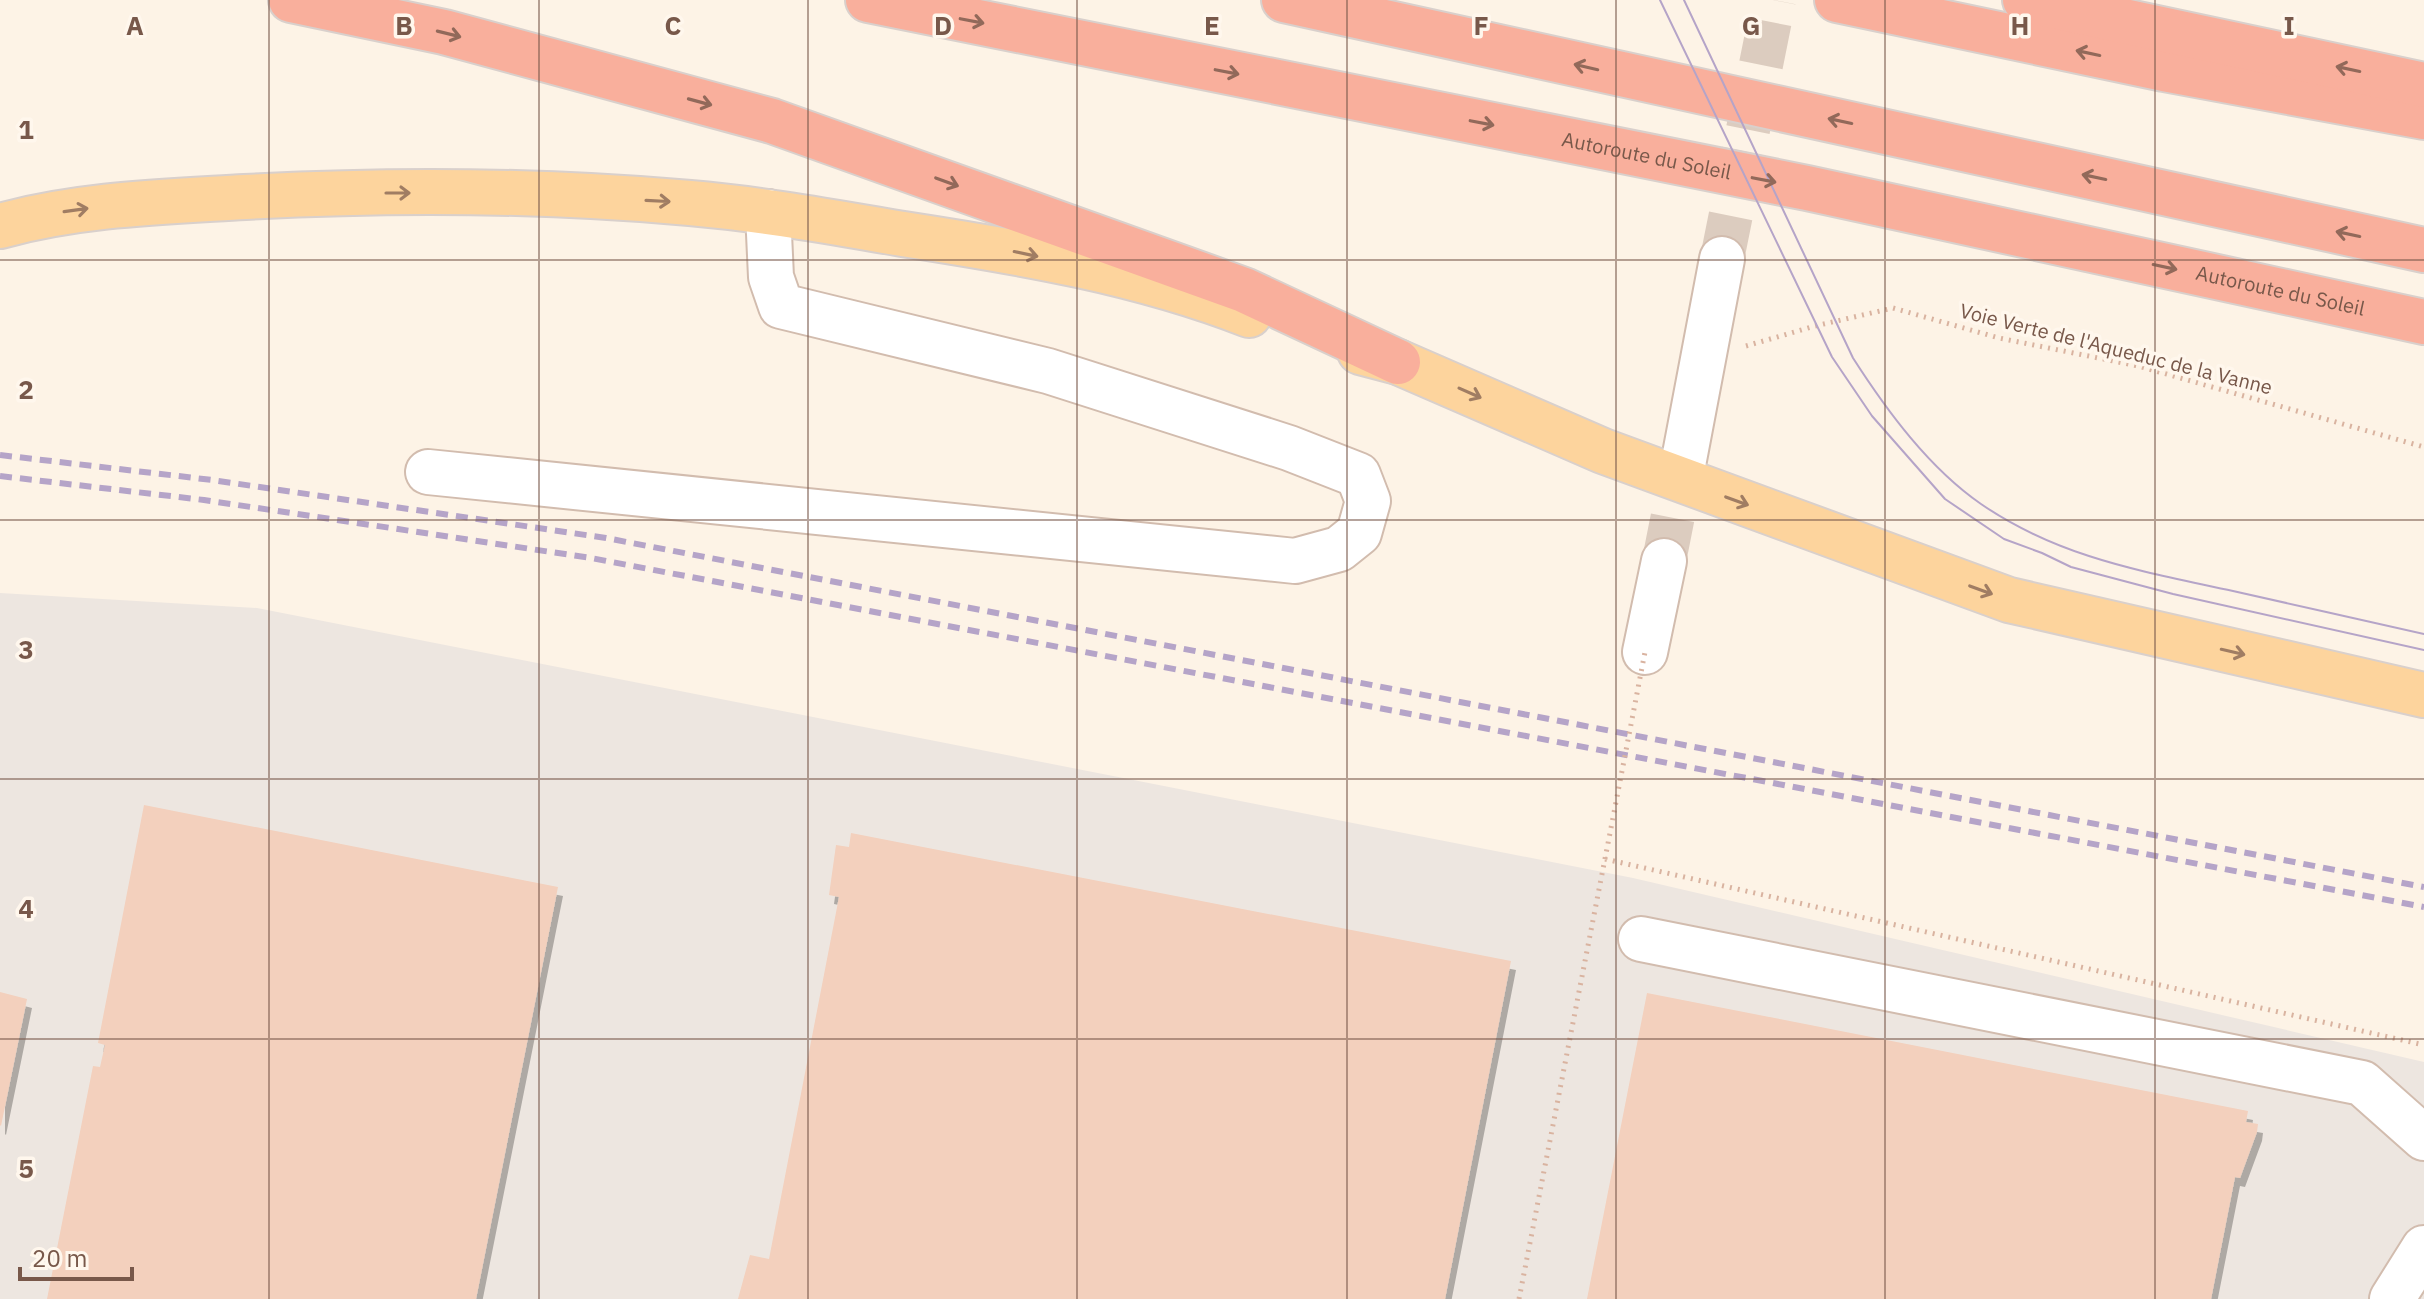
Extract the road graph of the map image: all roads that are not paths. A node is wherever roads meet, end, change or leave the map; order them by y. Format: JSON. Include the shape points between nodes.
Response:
{"nodes":[{"id":1,"x":291,"y":0,"type":"edge"},
{"id":2,"x":868,"y":0,"type":"edge"},
{"id":3,"x":1284,"y":0,"type":"edge"},
{"id":4,"x":1837,"y":0,"type":"edge"},
{"id":5,"x":2025,"y":0,"type":"edge"},
{"id":6,"x":2164,"y":69,"type":"junction"},
{"id":7,"x":2424,"y":85,"type":"edge"},
{"id":8,"x":2424,"y":117,"type":"edge"},
{"id":9,"x":2424,"y":139,"type":"edge"},
{"id":10,"x":768,"y":212,"type":"junction"},
{"id":11,"x":0,"y":226,"type":"edge"},
{"id":12,"x":2424,"y":250,"type":"edge"},
{"id":13,"x":1722,"y":259,"type":"tunnel mouth"},
{"id":14,"x":2424,"y":322,"type":"edge"},
{"id":15,"x":1398,"y":362,"type":"junction"},
{"id":16,"x":1683,"y":465,"type":"tunnel mouth"},
{"id":17,"x":428,"y":472,"type":"dead end"},
{"id":18,"x":1664,"y":561,"type":"tunnel mouth"},
{"id":19,"x":1645,"y":652,"type":"road end"},
{"id":20,"x":2424,"y":695,"type":"edge"},
{"id":21,"x":1641,"y":939,"type":"dead end"},
{"id":22,"x":2424,"y":1138,"type":"edge"},
{"id":23,"x":2424,"y":1248,"type":"edge"},
{"id":24,"x":2392,"y":1299,"type":"edge"}],
"edges":[{"from":1,"to":15,"type":"highway","one_way":true,"via":[[444,32],[772,121],[1244,290]]},
{"from":2,"to":14,"type":"highway","name":"Autoroute du Soleil","one_way":true,"via":[[1807,188]]},
{"from":12,"to":3,"type":"highway","one_way":true},
{"from":6,"to":4,"type":"highway","one_way":true},
{"from":7,"to":5,"type":"highway","one_way":true},
{"from":6,"to":8,"type":"highway"},
{"from":6,"to":9,"type":"highway"},
{"from":11,"to":10,"type":"main road","one_way":true,"via":[[117,204],[320,193],[500,193]]},
{"from":10,"to":15,"type":"main road","one_way":true,"via":[[997,248],[1107,272]]},
{"from":10,"to":17,"type":"lane","via":[[771,277],[781,306],[1048,371],[1358,475],[1368,501],[1359,533],[1339,549],[1295,561]]},
{"from":13,"to":16,"type":"lane"},
{"from":15,"to":20,"type":"main road","one_way":true,"via":[[1603,451],[2009,600]]},
{"from":18,"to":19,"type":"lane"},
{"from":21,"to":22,"type":"lane","via":[[2362,1083]]},
{"from":23,"to":24,"type":"lane"}]}
